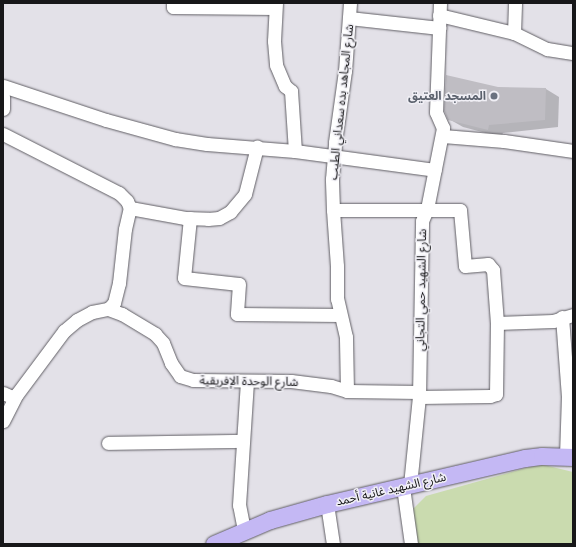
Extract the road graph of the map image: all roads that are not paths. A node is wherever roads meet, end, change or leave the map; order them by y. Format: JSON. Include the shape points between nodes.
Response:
{"nodes":[{"id":1,"x":173,"y":3,"type":"edge"},
{"id":2,"x":350,"y":3,"type":"edge"},
{"id":3,"x":515,"y":3,"type":"edge"},
{"id":4,"x":276,"y":5,"type":"edge"},
{"id":5,"x":439,"y":9,"type":"edge"},
{"id":6,"x":349,"y":18,"type":"junction"},
{"id":7,"x":439,"y":28,"type":"junction"},
{"id":8,"x":514,"y":33,"type":"junction"},
{"id":9,"x":573,"y":53,"type":"edge"},
{"id":10,"x":3,"y":86,"type":"edge"},
{"id":11,"x":3,"y":96,"type":"edge"},
{"id":12,"x":3,"y":110,"type":"edge"},
{"id":13,"x":3,"y":134,"type":"edge"},
{"id":14,"x":443,"y":136,"type":"junction"},
{"id":15,"x":257,"y":147,"type":"junction"},
{"id":16,"x":294,"y":151,"type":"junction"},
{"id":17,"x":573,"y":151,"type":"edge"},
{"id":18,"x":333,"y":158,"type":"junction"},
{"id":19,"x":435,"y":170,"type":"junction"},
{"id":20,"x":130,"y":208,"type":"junction"},
{"id":21,"x":333,"y":210,"type":"junction"},
{"id":22,"x":427,"y":210,"type":"junction"},
{"id":23,"x":190,"y":218,"type":"junction"},
{"id":24,"x":108,"y":309,"type":"junction"},
{"id":25,"x":340,"y":315,"type":"junction"},
{"id":26,"x":567,"y":316,"type":"edge"},
{"id":27,"x":497,"y":323,"type":"junction"},
{"id":28,"x":247,"y":381,"type":"junction"},
{"id":29,"x":347,"y":392,"type":"junction"},
{"id":30,"x":419,"y":395,"type":"junction"},
{"id":31,"x":9,"y":396,"type":"edge"},
{"id":32,"x":3,"y":421,"type":"edge"},
{"id":33,"x":242,"y":441,"type":"junction"},
{"id":34,"x":108,"y":443,"type":"dead end"},
{"id":35,"x":569,"y":457,"type":"edge"},
{"id":36,"x":406,"y":486,"type":"junction"},
{"id":37,"x":327,"y":504,"type":"junction"},
{"id":38,"x":244,"y":530,"type":"junction"},
{"id":39,"x":214,"y":544,"type":"edge"},
{"id":40,"x":333,"y":544,"type":"edge"},
{"id":41,"x":411,"y":544,"type":"edge"}],
"edges":[{"from":1,"to":4,"type":"street","via":[[173,7]]},
{"from":2,"to":6,"type":"street","name":"شارع المجاهد بده سعداني الطيب"},
{"from":3,"to":8,"type":"street"},
{"from":4,"to":16,"type":"street","via":[[276,65],[285,86],[291,92]]},
{"from":5,"to":7,"type":"street","name":"شارع الشهيد حمي التجاني"},
{"from":5,"to":8,"type":"street"},
{"from":6,"to":7,"type":"street"},
{"from":6,"to":18,"type":"street","name":"شارع المجاهد بده سعداني الطيب"},
{"from":7,"to":14,"type":"street","name":"شارع الشهيد حمي التجاني","via":[[436,112],[443,128]]},
{"from":8,"to":9,"type":"street","via":[[547,49]]},
{"from":10,"to":15,"type":"street","via":[[152,134],[208,144]]},
{"from":11,"to":12,"type":"street"},
{"from":13,"to":20,"type":"street","via":[[118,193],[127,201]]},
{"from":14,"to":17,"type":"street","via":[[504,141]]},
{"from":14,"to":19,"type":"street","name":"شارع الشهيد حمي التجاني"},
{"from":15,"to":16,"type":"street"},
{"from":15,"to":23,"type":"street","via":[[245,194],[238,204],[219,218]]},
{"from":16,"to":18,"type":"street"},
{"from":18,"to":19,"type":"street"},
{"from":18,"to":21,"type":"street","name":"شارع المجاهد بده سعداني الطيب"},
{"from":19,"to":22,"type":"street","name":"شارع الشهيد حمي التجاني"},
{"from":20,"to":23,"type":"street"},
{"from":20,"to":24,"type":"street","via":[[116,295],[114,303]]},
{"from":21,"to":22,"type":"street"},
{"from":21,"to":25,"type":"street","name":"شارع المجاهد بده سعداني الطيب"},
{"from":22,"to":27,"type":"street","via":[[460,210],[464,266],[488,264],[492,270]]},
{"from":22,"to":30,"type":"street","name":"شارع الشهيد حمي التجاني","via":[[420,238]]},
{"from":23,"to":25,"type":"street","via":[[184,278],[239,284],[237,314]]},
{"from":24,"to":28,"type":"street","name":"شارع الوحدة الإفريقية","via":[[122,314],[155,334],[180,376],[193,380]]},
{"from":24,"to":31,"type":"street","via":[[92,312],[64,331]]},
{"from":25,"to":29,"type":"street","name":"شارع المجاهد بده سعداني الطيب","via":[[346,337]]},
{"from":26,"to":27,"type":"street","via":[[553,321]]},
{"from":26,"to":35,"type":"street"},
{"from":27,"to":30,"type":"street","name":"شارع الوحدة الإفريقية","via":[[496,394]]},
{"from":28,"to":29,"type":"street","name":"شارع الوحدة الإفريقية","via":[[313,383]]},
{"from":28,"to":33,"type":"street"},
{"from":29,"to":30,"type":"street","name":"شارع الوحدة الإفريقية"},
{"from":30,"to":36,"type":"street","name":"شارع الشهيد حمي التجاني"},
{"from":31,"to":32,"type":"street"},
{"from":33,"to":34,"type":"street"},
{"from":33,"to":38,"type":"street","via":[[240,505]]},
{"from":35,"to":36,"type":"main road","name":"شارع الشهيد غانية أحمد","via":[[524,458]]},
{"from":36,"to":37,"type":"main road","name":"شارع الشهيد غانية أحمد"},
{"from":36,"to":41,"type":"street","name":"شارع الشهيد حمي التجاني"},
{"from":37,"to":38,"type":"main road","name":"شارع الشهيد غانية أحمد"},
{"from":37,"to":40,"type":"street"},
{"from":38,"to":39,"type":"main road","name":"شارع الشهيد غانية أحمد"}]}
